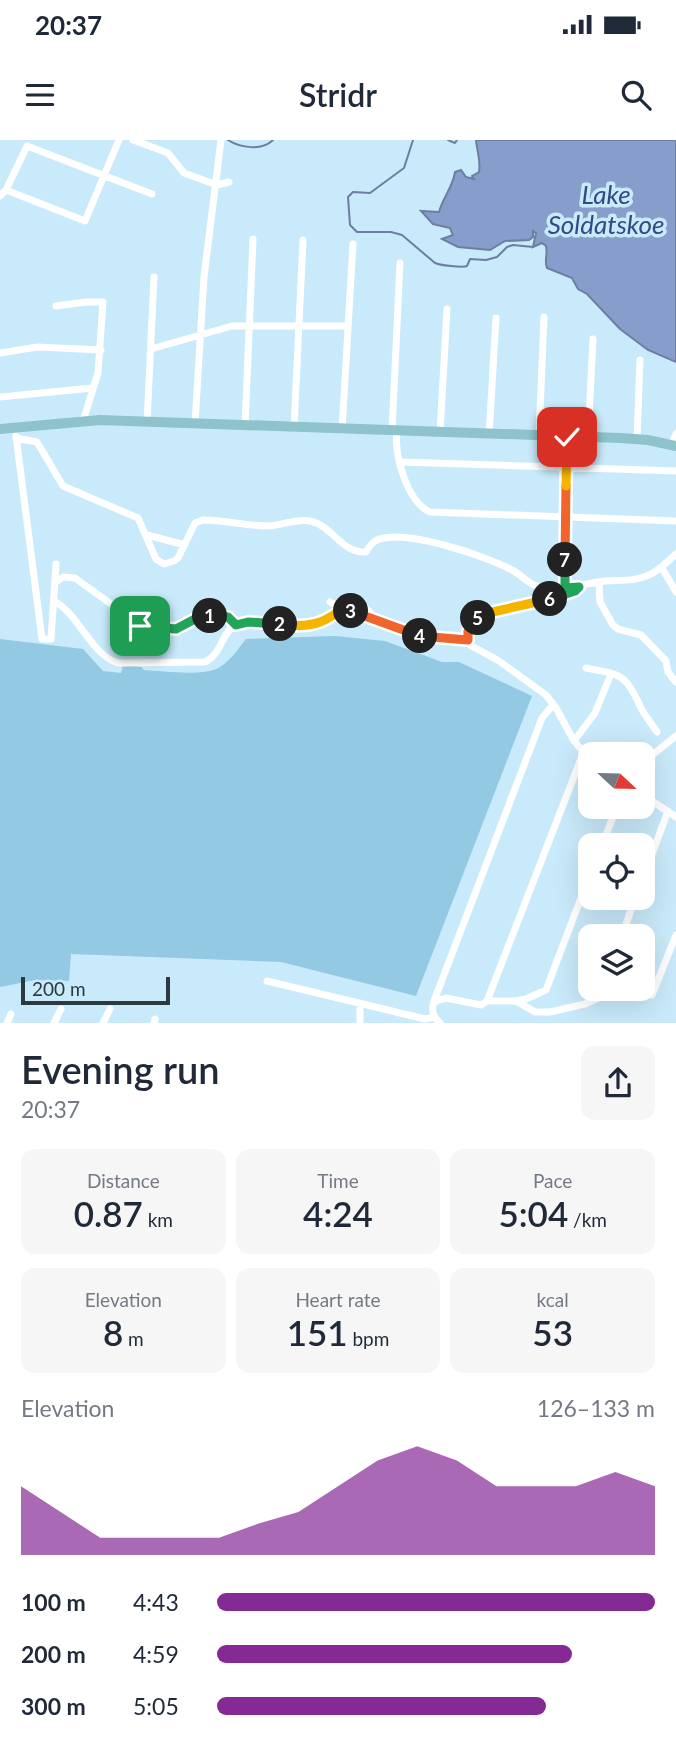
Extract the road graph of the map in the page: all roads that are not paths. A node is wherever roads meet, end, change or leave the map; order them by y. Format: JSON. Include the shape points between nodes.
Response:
{"nodes":[{"id":1,"x":119,"y":140,"type":"edge"},
{"id":2,"x":133,"y":140,"type":"edge"},
{"id":3,"x":221,"y":140,"type":"edge"},
{"id":4,"x":104,"y":175,"type":"junction"},
{"id":5,"x":229,"y":183,"type":"dead end"},
{"id":6,"x":215,"y":184,"type":"junction"},
{"id":7,"x":6,"y":190,"type":"junction"},
{"id":8,"x":152,"y":194,"type":"dead end"},
{"id":9,"x":0,"y":196,"type":"edge"},
{"id":10,"x":253,"y":239,"type":"dead end"},
{"id":11,"x":303,"y":240,"type":"dead end"},
{"id":12,"x":353,"y":244,"type":"dead end"},
{"id":13,"x":400,"y":263,"type":"dead end"},
{"id":14,"x":154,"y":277,"type":"dead end"},
{"id":15,"x":56,"y":306,"type":"dead end"},
{"id":16,"x":447,"y":309,"type":"dead end"},
{"id":17,"x":544,"y":317,"type":"dead end"},
{"id":18,"x":496,"y":318,"type":"dead end"},
{"id":19,"x":250,"y":326,"type":"junction"},
{"id":20,"x":299,"y":326,"type":"junction"},
{"id":21,"x":348,"y":326,"type":"junction"},
{"id":22,"x":200,"y":334,"type":"junction"},
{"id":23,"x":593,"y":339,"type":"dead end"},
{"id":24,"x":151,"y":349,"type":"junction"},
{"id":25,"x":101,"y":351,"type":"junction"},
{"id":26,"x":0,"y":353,"type":"edge"},
{"id":27,"x":640,"y":360,"type":"dead end"},
{"id":28,"x":93,"y":388,"type":"junction"},
{"id":29,"x":0,"y":397,"type":"edge"},
{"id":30,"x":83,"y":421,"type":"junction"},
{"id":31,"x":148,"y":422,"type":"junction"},
{"id":32,"x":195,"y":424,"type":"junction"},
{"id":33,"x":245,"y":426,"type":"junction"},
{"id":34,"x":294,"y":428,"type":"junction"},
{"id":35,"x":0,"y":429,"type":"edge"},
{"id":36,"x":342,"y":430,"type":"junction"},
{"id":37,"x":394,"y":431,"type":"junction"},
{"id":38,"x":16,"y":433,"type":"junction"},
{"id":39,"x":440,"y":433,"type":"junction"},
{"id":40,"x":676,"y":434,"type":"edge"},
{"id":41,"x":489,"y":435,"type":"junction"},
{"id":42,"x":539,"y":436,"type":"junction"},
{"id":43,"x":567,"y":437,"type":"junction"},
{"id":44,"x":588,"y":438,"type":"junction"},
{"id":45,"x":637,"y":440,"type":"junction"},
{"id":46,"x":674,"y":445,"type":"edge"},
{"id":47,"x":400,"y":462,"type":"junction"},
{"id":48,"x":567,"y":468,"type":"junction"},
{"id":49,"x":676,"y":471,"type":"edge"},
{"id":50,"x":565,"y":517,"type":"junction"},
{"id":51,"x":676,"y":521,"type":"edge"},
{"id":52,"x":147,"y":535,"type":"junction"},
{"id":53,"x":185,"y":545,"type":"junction"},
{"id":54,"x":676,"y":554,"type":"edge"},
{"id":55,"x":56,"y":564,"type":"dead end"},
{"id":56,"x":662,"y":568,"type":"junction"},
{"id":57,"x":599,"y":582,"type":"junction"},
{"id":58,"x":55,"y":583,"type":"junction"},
{"id":59,"x":579,"y":587,"type":"junction"},
{"id":60,"x":565,"y":588,"type":"junction"},
{"id":61,"x":676,"y":592,"type":"edge"},
{"id":62,"x":54,"y":601,"type":"junction"},
{"id":63,"x":330,"y":602,"type":"dead end"},
{"id":64,"x":339,"y":611,"type":"junction"},
{"id":65,"x":378,"y":622,"type":"junction"},
{"id":66,"x":236,"y":625,"type":"junction"},
{"id":67,"x":468,"y":640,"type":"junction"},
{"id":68,"x":586,"y":668,"type":"dead end"},
{"id":69,"x":611,"y":674,"type":"junction"},
{"id":70,"x":676,"y":682,"type":"edge"},
{"id":71,"x":553,"y":705,"type":"junction"},
{"id":72,"x":657,"y":732,"type":"dead end"},
{"id":73,"x":676,"y":736,"type":"edge"},
{"id":74,"x":574,"y":741,"type":"junction"},
{"id":75,"x":578,"y":744,"type":"edge"},
{"id":76,"x":655,"y":753,"type":"edge"},
{"id":77,"x":578,"y":774,"type":"edge"},
{"id":78,"x":655,"y":802,"type":"edge"},
{"id":79,"x":676,"y":805,"type":"edge"},
{"id":80,"x":668,"y":811,"type":"junction"},
{"id":81,"x":676,"y":817,"type":"edge"},
{"id":82,"x":655,"y":846,"type":"edge"},
{"id":83,"x":578,"y":906,"type":"edge"},
{"id":84,"x":676,"y":935,"type":"edge"},
{"id":85,"x":267,"y":981,"type":"dead end"},
{"id":86,"x":655,"y":988,"type":"edge"},
{"id":87,"x":516,"y":1001,"type":"junction"},
{"id":88,"x":589,"y":1001,"type":"edge"},
{"id":89,"x":487,"y":1002,"type":"junction"},
{"id":90,"x":360,"y":1003,"type":"junction"},
{"id":91,"x":433,"y":1003,"type":"junction"},
{"id":92,"x":61,"y":1009,"type":"dead end"},
{"id":93,"x":110,"y":1009,"type":"dead end"},
{"id":94,"x":11,"y":1014,"type":"dead end"},
{"id":95,"x":437,"y":1020,"type":"edge"},
{"id":96,"x":6,"y":1023,"type":"edge"},
{"id":97,"x":54,"y":1023,"type":"edge"},
{"id":98,"x":103,"y":1023,"type":"edge"},
{"id":99,"x":360,"y":1023,"type":"edge"}],
"edges":[{"from":1,"to":4,"type":"street"},
{"from":2,"to":6,"type":"street","via":[[168,153],[184,173]]},
{"from":3,"to":6,"type":"street"},
{"from":4,"to":7,"type":"street","via":[[27,146]]},
{"from":4,"to":7,"type":"street","via":[[85,221]]},
{"from":4,"to":8,"type":"street"},
{"from":5,"to":6,"type":"street"},
{"from":6,"to":22,"type":"street"},
{"from":7,"to":9,"type":"street"},
{"from":10,"to":19,"type":"street"},
{"from":11,"to":20,"type":"street"},
{"from":12,"to":21,"type":"street"},
{"from":13,"to":37,"type":"street"},
{"from":14,"to":24,"type":"street"},
{"from":15,"to":25,"type":"street","via":[[102,301]]},
{"from":16,"to":39,"type":"street"},
{"from":17,"to":42,"type":"street"},
{"from":18,"to":41,"type":"street"},
{"from":19,"to":20,"type":"street"},
{"from":19,"to":22,"type":"street"},
{"from":19,"to":33,"type":"street"},
{"from":20,"to":21,"type":"street"},
{"from":20,"to":34,"type":"street"},
{"from":21,"to":36,"type":"street"},
{"from":22,"to":24,"type":"street"},
{"from":22,"to":32,"type":"street"},
{"from":23,"to":44,"type":"street"},
{"from":24,"to":31,"type":"street"},
{"from":25,"to":26,"type":"street","via":[[37,347]]},
{"from":25,"to":28,"type":"street"},
{"from":27,"to":45,"type":"street"},
{"from":28,"to":29,"type":"street"},
{"from":28,"to":30,"type":"street"},
{"from":30,"to":31,"type":"main road"},
{"from":30,"to":38,"type":"main road"},
{"from":31,"to":32,"type":"main road"},
{"from":32,"to":33,"type":"main road"},
{"from":33,"to":34,"type":"main road"},
{"from":34,"to":36,"type":"main road"},
{"from":35,"to":38,"type":"main road"},
{"from":36,"to":37,"type":"main road"},
{"from":37,"to":39,"type":"main road"},
{"from":37,"to":47,"type":"street"},
{"from":38,"to":52,"type":"street","via":[[37,442],[62,486],[138,518]]},
{"from":38,"to":62,"type":"street","via":[[42,639],[51,639]]},
{"from":39,"to":41,"type":"main road"},
{"from":40,"to":46,"type":"street"},
{"from":41,"to":42,"type":"main road"},
{"from":42,"to":43,"type":"main road"},
{"from":43,"to":44,"type":"main road"},
{"from":43,"to":48,"type":"street"},
{"from":44,"to":45,"type":"main road"},
{"from":45,"to":46,"type":"main road"},
{"from":47,"to":48,"type":"street"},
{"from":47,"to":50,"type":"street","via":[[412,497],[430,512]]},
{"from":48,"to":49,"type":"street"},
{"from":48,"to":50,"type":"street"},
{"from":50,"to":51,"type":"street"},
{"from":50,"to":60,"type":"street"},
{"from":52,"to":53,"type":"street"},
{"from":52,"to":53,"type":"street","via":[[156,559],[164,564],[174,561]]},
{"from":53,"to":60,"type":"street","via":[[195,523],[203,520],[264,526],[310,521],[359,552],[383,539],[428,540],[511,569],[538,587]]},
{"from":54,"to":56,"type":"street"},
{"from":55,"to":58,"type":"street"},
{"from":56,"to":57,"type":"street","via":[[639,578]]},
{"from":56,"to":61,"type":"street"},
{"from":57,"to":59,"type":"street"},
{"from":57,"to":70,"type":"street","via":[[600,602],[613,625],[641,635],[662,656]]},
{"from":58,"to":62,"type":"street"},
{"from":58,"to":66,"type":"street","via":[[63,576],[75,578],[142,626],[176,629],[218,615]]},
{"from":59,"to":60,"type":"street"},
{"from":59,"to":67,"type":"street","via":[[545,601],[480,616],[471,626]]},
{"from":62,"to":66,"type":"street","via":[[114,662],[205,662]]},
{"from":63,"to":64,"type":"street"},
{"from":64,"to":65,"type":"street","via":[[352,611]]},
{"from":64,"to":65,"type":"street","via":[[343,604],[357,600]]},
{"from":64,"to":66,"type":"street","via":[[306,626]]},
{"from":65,"to":67,"type":"street","via":[[425,637]]},
{"from":67,"to":71,"type":"street","via":[[538,687]]},
{"from":68,"to":69,"type":"street"},
{"from":69,"to":72,"type":"street","via":[[633,688]]},
{"from":69,"to":74,"type":"street","via":[[595,713]]},
{"from":71,"to":74,"type":"street"},
{"from":71,"to":91,"type":"street","via":[[542,718]]},
{"from":73,"to":76,"type":"street"},
{"from":74,"to":75,"type":"street"},
{"from":77,"to":89,"type":"street"},
{"from":78,"to":80,"type":"street"},
{"from":79,"to":80,"type":"street"},
{"from":80,"to":81,"type":"street"},
{"from":80,"to":82,"type":"street"},
{"from":83,"to":87,"type":"street","via":[[546,990]]},
{"from":84,"to":86,"type":"street"},
{"from":85,"to":90,"type":"street"},
{"from":87,"to":88,"type":"street","via":[[535,1012]]},
{"from":87,"to":89,"type":"street"},
{"from":89,"to":91,"type":"street","via":[[481,1005],[441,998]]},
{"from":90,"to":95,"type":"street"},
{"from":90,"to":99,"type":"street"},
{"from":91,"to":95,"type":"street"},
{"from":92,"to":97,"type":"street"},
{"from":93,"to":98,"type":"street"},
{"from":94,"to":96,"type":"street"}]}
